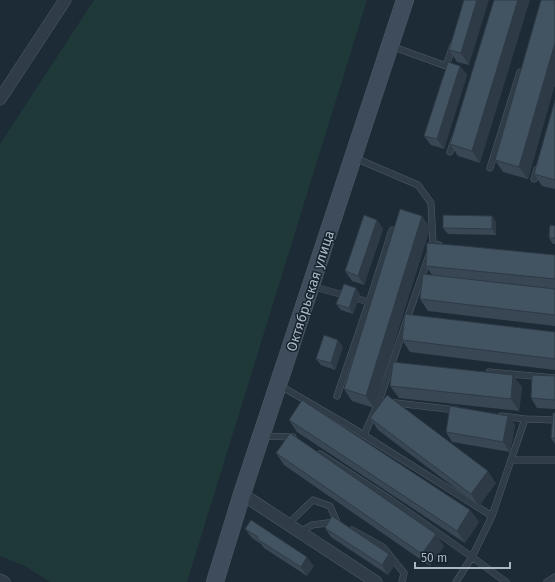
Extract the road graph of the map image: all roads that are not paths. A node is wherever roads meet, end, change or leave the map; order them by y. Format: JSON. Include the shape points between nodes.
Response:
{"nodes":[{"id":1,"x":65,"y":0,"type":"edge"},
{"id":2,"x":406,"y":0,"type":"edge"},
{"id":3,"x":456,"y":37,"type":"edge"},
{"id":4,"x":390,"y":46,"type":"junction"},
{"id":5,"x":521,"y":68,"type":"edge"},
{"id":6,"x":0,"y":99,"type":"edge"},
{"id":7,"x":455,"y":136,"type":"edge"},
{"id":8,"x":450,"y":152,"type":"edge"},
{"id":9,"x":354,"y":157,"type":"junction"},
{"id":10,"x":539,"y":164,"type":"edge"},
{"id":11,"x":490,"y":168,"type":"dead end"},
{"id":12,"x":534,"y":179,"type":"edge"},
{"id":13,"x":392,"y":230,"type":"edge"},
{"id":14,"x":433,"y":244,"type":"junction"},
{"id":15,"x":448,"y":246,"type":"edge"},
{"id":16,"x":418,"y":285,"type":"junction"},
{"id":17,"x":311,"y":286,"type":"junction"},
{"id":18,"x":426,"y":286,"type":"edge"},
{"id":19,"x":369,"y":302,"type":"junction"},
{"id":20,"x":404,"y":327,"type":"junction"},
{"id":21,"x":412,"y":327,"type":"edge"},
{"id":22,"x":391,"y":364,"type":"junction"},
{"id":23,"x":399,"y":364,"type":"edge"},
{"id":24,"x":485,"y":372,"type":"edge"},
{"id":25,"x":555,"y":378,"type":"edge"},
{"id":26,"x":278,"y":385,"type":"junction"},
{"id":27,"x":337,"y":396,"type":"dead end"},
{"id":28,"x":379,"y":400,"type":"junction"},
{"id":29,"x":464,"y":411,"type":"edge"},
{"id":30,"x":494,"y":415,"type":"edge"},
{"id":31,"x":525,"y":419,"type":"junction"},
{"id":32,"x":555,"y":420,"type":"edge"},
{"id":33,"x":364,"y":435,"type":"junction"},
{"id":34,"x":262,"y":436,"type":"junction"},
{"id":35,"x":301,"y":442,"type":"edge"},
{"id":36,"x":314,"y":450,"type":"edge"},
{"id":37,"x":511,"y":460,"type":"junction"},
{"id":38,"x":555,"y":460,"type":"edge"},
{"id":39,"x":242,"y":494,"type":"junction"},
{"id":40,"x":492,"y":516,"type":"junction"},
{"id":41,"x":337,"y":522,"type":"junction"},
{"id":42,"x":288,"y":524,"type":"junction"},
{"id":43,"x":300,"y":532,"type":"junction"},
{"id":44,"x":472,"y":557,"type":"junction"},
{"id":45,"x":555,"y":577,"type":"edge"},
{"id":46,"x":0,"y":580,"type":"edge"},
{"id":47,"x":4,"y":582,"type":"edge"},
{"id":48,"x":215,"y":582,"type":"edge"},
{"id":49,"x":376,"y":582,"type":"edge"},
{"id":50,"x":402,"y":582,"type":"edge"},
{"id":51,"x":456,"y":582,"type":"edge"},
{"id":52,"x":506,"y":582,"type":"edge"},
{"id":53,"x":547,"y":582,"type":"edge"}],
"edges":[{"from":1,"to":6,"type":"street"},
{"from":2,"to":4,"type":"main road","name":"Октябрьская улица"},
{"from":3,"to":4,"type":"lane","via":[[446,66]]},
{"from":4,"to":9,"type":"main road","name":"Октябрьская улица"},
{"from":5,"to":11,"type":"lane"},
{"from":7,"to":8,"type":"lane"},
{"from":9,"to":14,"type":"lane","via":[[418,185],[431,203]]},
{"from":9,"to":17,"type":"main road","name":"Октябрьская улица"},
{"from":10,"to":12,"type":"lane"},
{"from":13,"to":19,"type":"lane"},
{"from":14,"to":15,"type":"lane"},
{"from":14,"to":16,"type":"lane"},
{"from":16,"to":18,"type":"lane"},
{"from":16,"to":20,"type":"lane"},
{"from":17,"to":19,"type":"lane"},
{"from":17,"to":26,"type":"main road","name":"Октябрьская улица"},
{"from":19,"to":27,"type":"lane"},
{"from":20,"to":21,"type":"lane"},
{"from":20,"to":22,"type":"lane"},
{"from":22,"to":23,"type":"lane"},
{"from":22,"to":28,"type":"lane"},
{"from":24,"to":25,"type":"lane"},
{"from":26,"to":33,"type":"lane"},
{"from":26,"to":34,"type":"main road","name":"Октябрьская улица"},
{"from":28,"to":29,"type":"lane"},
{"from":28,"to":33,"type":"lane"},
{"from":30,"to":31,"type":"lane"},
{"from":31,"to":32,"type":"lane"},
{"from":31,"to":37,"type":"lane"},
{"from":33,"to":40,"type":"lane"},
{"from":34,"to":35,"type":"lane","via":[[294,437]]},
{"from":34,"to":39,"type":"main road","name":"Октябрьская улица"},
{"from":36,"to":44,"type":"lane"},
{"from":37,"to":38,"type":"lane"},
{"from":37,"to":40,"type":"lane"},
{"from":39,"to":42,"type":"street"},
{"from":39,"to":48,"type":"main road","name":"Октябрьская улица"},
{"from":40,"to":44,"type":"lane"},
{"from":41,"to":42,"type":"lane","via":[[330,506],[313,500]]},
{"from":41,"to":43,"type":"lane","via":[[312,525]]},
{"from":41,"to":50,"type":"lane","via":[[383,547],[404,573]]},
{"from":42,"to":43,"type":"street"},
{"from":43,"to":49,"type":"street"},
{"from":44,"to":51,"type":"lane"},
{"from":44,"to":52,"type":"lane"},
{"from":45,"to":53,"type":"lane"},
{"from":46,"to":47,"type":"street"}]}
